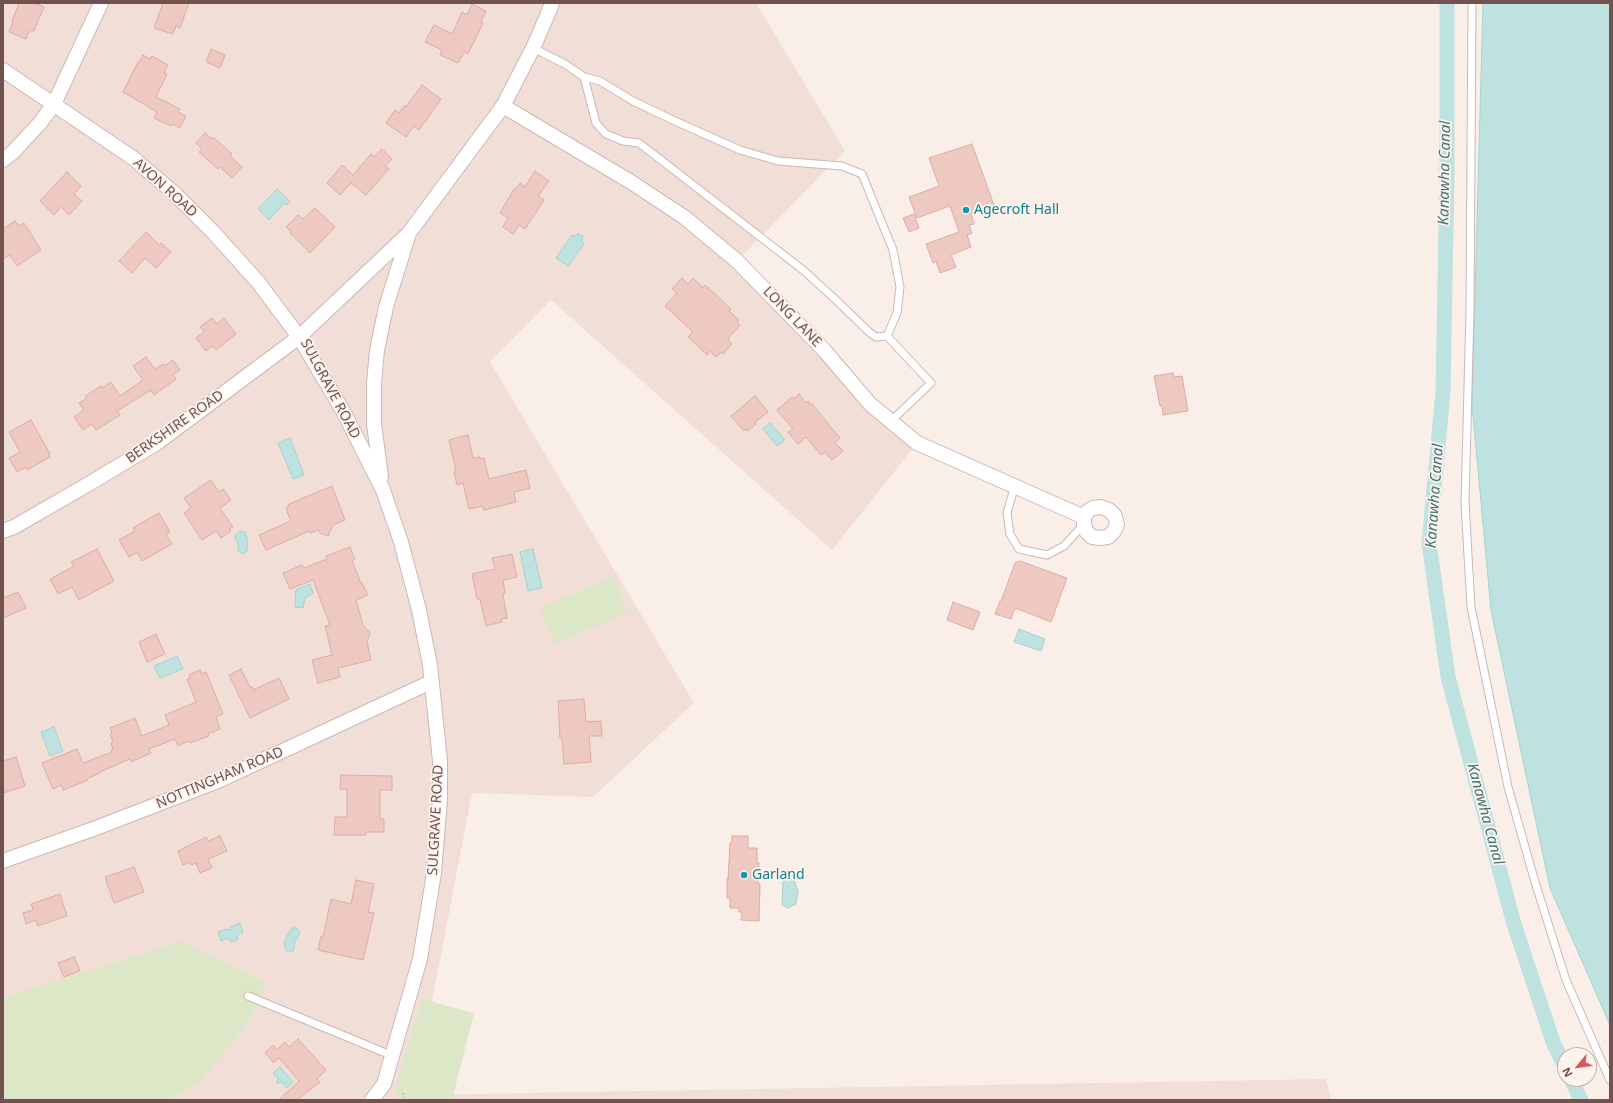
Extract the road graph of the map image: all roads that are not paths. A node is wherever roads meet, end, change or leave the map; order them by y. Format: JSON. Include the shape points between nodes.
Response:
{"nodes":[{"id":1,"x":101,"y":3,"type":"edge"},
{"id":2,"x":552,"y":3,"type":"edge"},
{"id":3,"x":1472,"y":3,"type":"edge"},
{"id":4,"x":532,"y":48,"type":"junction"},
{"id":5,"x":3,"y":70,"type":"edge"},
{"id":6,"x":584,"y":77,"type":"junction"},
{"id":7,"x":54,"y":104,"type":"junction"},
{"id":8,"x":503,"y":106,"type":"junction"},
{"id":9,"x":3,"y":160,"type":"edge"},
{"id":10,"x":409,"y":233,"type":"junction"},
{"id":11,"x":887,"y":336,"type":"junction"},
{"id":12,"x":300,"y":337,"type":"junction"},
{"id":13,"x":891,"y":422,"type":"junction"},
{"id":14,"x":1015,"y":486,"type":"junction"},
{"id":15,"x":383,"y":490,"type":"junction"},
{"id":16,"x":1084,"y":520,"type":"joint"},
{"id":17,"x":3,"y":532,"type":"edge"},
{"id":18,"x":431,"y":682,"type":"junction"},
{"id":19,"x":3,"y":861,"type":"edge"},
{"id":20,"x":248,"y":996,"type":"dead end"},
{"id":21,"x":393,"y":1056,"type":"junction"},
{"id":22,"x":1610,"y":1080,"type":"edge"},
{"id":23,"x":384,"y":1084,"type":"junction"},
{"id":24,"x":372,"y":1100,"type":"edge"},
{"id":25,"x":386,"y":1100,"type":"edge"}],
"edges":[{"from":1,"to":7,"type":"street"},
{"from":2,"to":4,"type":"street","name":"SULGRAVE ROAD"},
{"from":3,"to":22,"type":"lane","via":[[1470,310],[1465,503],[1471,607],[1508,787],[1535,882],[1566,980]]},
{"from":4,"to":6,"type":"lane","via":[[565,64]]},
{"from":4,"to":8,"type":"street","name":"SULGRAVE ROAD"},
{"from":5,"to":7,"type":"street","name":"AVON ROAD"},
{"from":6,"to":11,"type":"lane","via":[[596,123],[606,134],[623,141],[639,143],[803,270],[869,332],[876,337]]},
{"from":6,"to":11,"type":"lane","via":[[600,81],[633,101],[740,150],[778,161],[842,166],[862,174],[893,250],[900,287],[897,313]]},
{"from":7,"to":9,"type":"street","via":[[40,123]]},
{"from":7,"to":12,"type":"street","name":"AVON ROAD","via":[[133,158],[174,193],[258,282]]},
{"from":8,"to":10,"type":"street","name":"SULGRAVE ROAD"},
{"from":8,"to":13,"type":"street","name":"LONG LANE","via":[[684,216],[737,261],[824,350],[870,404]]},
{"from":10,"to":12,"type":"street","name":"SULGRAVE ROAD"},
{"from":10,"to":15,"type":"street","name":"SULGRAVE ROAD","via":[[386,307],[377,350],[374,424]]},
{"from":11,"to":13,"type":"lane","via":[[931,383]]},
{"from":12,"to":15,"type":"street","name":"SULGRAVE ROAD","via":[[343,411]]},
{"from":12,"to":17,"type":"street","name":"BERKSHIRE ROAD","via":[[157,443]]},
{"from":13,"to":14,"type":"street","name":"LONG LANE","via":[[917,443]]},
{"from":14,"to":16,"type":"street","name":"LONG LANE"},
{"from":14,"to":16,"type":"lane","via":[[1007,513],[1010,534],[1019,549],[1047,555],[1064,546]]},
{"from":15,"to":18,"type":"street","name":"SULGRAVE ROAD","via":[[401,542],[419,610]]},
{"from":18,"to":19,"type":"street","name":"NOTTINGHAM ROAD","via":[[218,781]]},
{"from":18,"to":21,"type":"street","name":"SULGRAVE ROAD","via":[[440,761],[440,799],[434,872],[420,959]]},
{"from":20,"to":21,"type":"lane"},
{"from":21,"to":23,"type":"street","name":"SULGRAVE ROAD"},
{"from":23,"to":24,"type":"street","name":"SULGRAVE ROAD"},
{"from":23,"to":25,"type":"street"}]}
